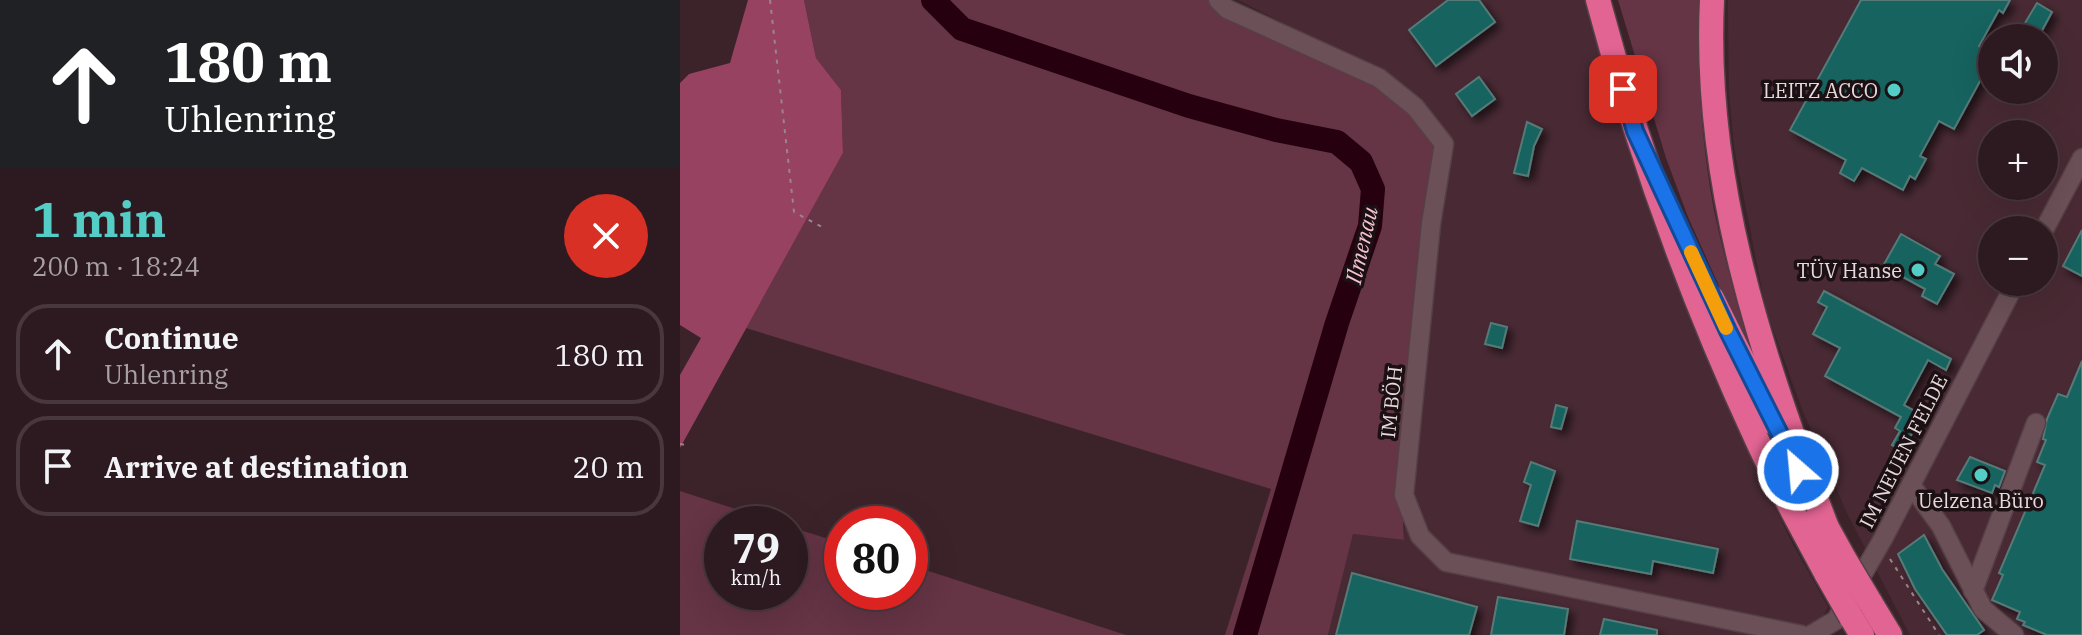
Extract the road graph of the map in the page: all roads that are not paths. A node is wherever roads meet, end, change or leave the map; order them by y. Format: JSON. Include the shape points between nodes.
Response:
{"nodes":[{"id":1,"x":1218,"y":0,"type":"edge"},
{"id":2,"x":1598,"y":0,"type":"edge"},
{"id":3,"x":1712,"y":0,"type":"edge"},
{"id":4,"x":1635,"y":131,"type":"junction"},
{"id":5,"x":2082,"y":158,"type":"edge"},
{"id":6,"x":2051,"y":216,"type":"edge"},
{"id":7,"x":2009,"y":296,"type":"edge"},
{"id":8,"x":2036,"y":423,"type":"dead end"},
{"id":9,"x":1911,"y":485,"type":"junction"},
{"id":10,"x":1826,"y":525,"type":"junction"},
{"id":11,"x":1836,"y":567,"type":"junction"},
{"id":12,"x":1973,"y":591,"type":"junction"},
{"id":13,"x":1861,"y":618,"type":"edge"},
{"id":14,"x":1810,"y":634,"type":"edge"},
{"id":15,"x":1890,"y":635,"type":"edge"},
{"id":16,"x":2014,"y":635,"type":"edge"}],
"edges":[{"from":1,"to":14,"type":"street","name":"IM BÖH","via":[[1227,9],[1379,78],[1415,107],[1444,144],[1404,495],[1420,536],[1446,562]]},
{"from":2,"to":4,"type":"highway"},
{"from":3,"to":10,"type":"highway","via":[[1713,93],[1728,206],[1752,313]]},
{"from":4,"to":10,"type":"highway"},
{"from":4,"to":11,"type":"highway","via":[[1686,273],[1758,443]]},
{"from":5,"to":6,"type":"street"},
{"from":7,"to":9,"type":"street","name":"IM NEUEN FELDE"},
{"from":8,"to":12,"type":"street"},
{"from":9,"to":12,"type":"street","via":[[1941,526]]},
{"from":9,"to":14,"type":"street","name":"IM NEUEN FELDE","via":[[1836,620]]},
{"from":10,"to":11,"type":"highway"},
{"from":11,"to":13,"type":"highway","bridge":true},
{"from":12,"to":16,"type":"street","via":[[1983,609]]},
{"from":13,"to":15,"type":"highway"}]}
